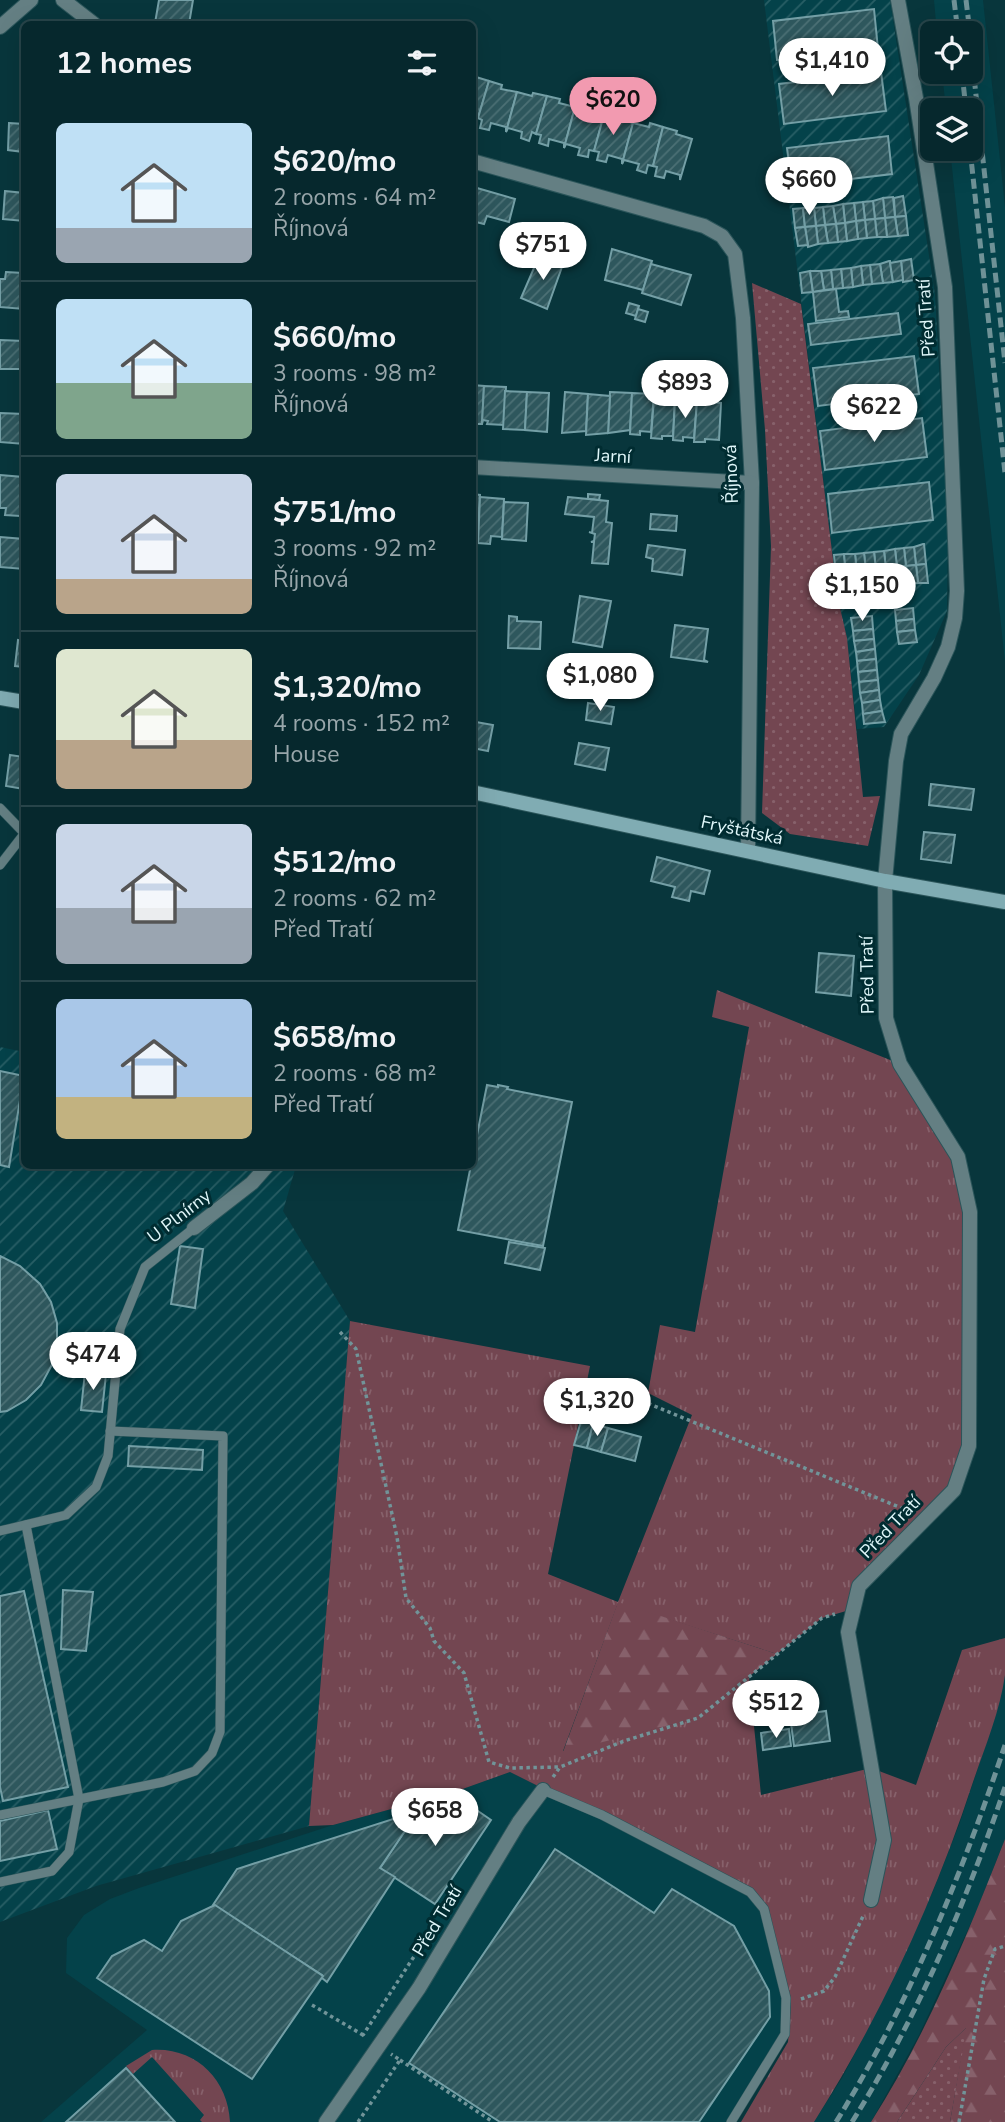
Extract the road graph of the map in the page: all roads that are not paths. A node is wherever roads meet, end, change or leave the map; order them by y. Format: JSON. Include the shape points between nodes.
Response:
{"nodes":[{"id":1,"x":32,"y":0,"type":"edge"},
{"id":2,"x":63,"y":0,"type":"edge"},
{"id":3,"x":898,"y":0,"type":"edge"},
{"id":4,"x":90,"y":21,"type":"edge"},
{"id":5,"x":0,"y":27,"type":"edge"},
{"id":6,"x":476,"y":162,"type":"edge"},
{"id":7,"x":476,"y":467,"type":"edge"},
{"id":8,"x":752,"y":483,"type":"junction"},
{"id":9,"x":0,"y":698,"type":"edge"},
{"id":10,"x":21,"y":702,"type":"edge"},
{"id":11,"x":476,"y":793,"type":"edge"},
{"id":12,"x":0,"y":808,"type":"edge"},
{"id":13,"x":21,"y":831,"type":"edge"},
{"id":14,"x":21,"y":838,"type":"edge"},
{"id":15,"x":748,"y":852,"type":"junction"},
{"id":16,"x":0,"y":865,"type":"edge"},
{"id":17,"x":885,"y":881,"type":"junction"},
{"id":18,"x":1005,"y":902,"type":"edge"},
{"id":19,"x":264,"y":1169,"type":"edge"},
{"id":20,"x":194,"y":1228,"type":"joint"},
{"id":21,"x":110,"y":1431,"type":"junction"},
{"id":22,"x":26,"y":1525,"type":"junction"},
{"id":23,"x":0,"y":1531,"type":"edge"},
{"id":24,"x":543,"y":1790,"type":"joint"},
{"id":25,"x":79,"y":1799,"type":"junction"},
{"id":26,"x":0,"y":1815,"type":"edge"},
{"id":27,"x":0,"y":1882,"type":"edge"},
{"id":28,"x":871,"y":1900,"type":"road end"},
{"id":29,"x":326,"y":2122,"type":"edge"},
{"id":30,"x":731,"y":2122,"type":"edge"}],
"edges":[{"from":1,"to":5,"type":"street"},
{"from":2,"to":4,"type":"street"},
{"from":3,"to":17,"type":"street","name":"Před Tratí","via":[[944,287],[957,591],[948,647],[901,734]]},
{"from":6,"to":8,"type":"street","name":"Říjnová","via":[[705,226],[722,236],[735,254],[743,318]]},
{"from":7,"to":8,"type":"street","name":"Jarní"},
{"from":8,"to":15,"type":"street","name":"Říjnová"},
{"from":9,"to":10,"type":"street"},
{"from":11,"to":15,"type":"street","name":"Fryštátská"},
{"from":12,"to":13,"type":"lane"},
{"from":14,"to":16,"type":"lane"},
{"from":15,"to":17,"type":"street","name":"Fryštátská"},
{"from":17,"to":18,"type":"street","name":"Fryštátská"},
{"from":17,"to":28,"type":"street","name":"Před Tratí","via":[[886,1018],[901,1064],[958,1157],[970,1212],[969,1446],[954,1490],[859,1586],[848,1632],[884,1840]]},
{"from":19,"to":20,"type":"street","name":"U Plnírny"},
{"from":20,"to":21,"type":"lane","name":"U Plnírny","via":[[145,1267],[120,1328]]},
{"from":21,"to":22,"type":"lane","name":"U Plnírny","via":[[108,1456],[96,1487],[66,1515]]},
{"from":21,"to":25,"type":"lane","via":[[223,1436],[220,1732],[212,1754],[195,1771]]},
{"from":22,"to":23,"type":"lane","name":"U Plnírny"},
{"from":22,"to":25,"type":"lane"},
{"from":24,"to":29,"type":"street","name":"Před Tratí","via":[[419,1988]]},
{"from":24,"to":30,"type":"lane","via":[[602,1815],[750,1892],[764,1909],[786,1998],[785,2034]]},
{"from":25,"to":26,"type":"lane"},
{"from":25,"to":27,"type":"lane","via":[[69,1852],[52,1871]]}]}
